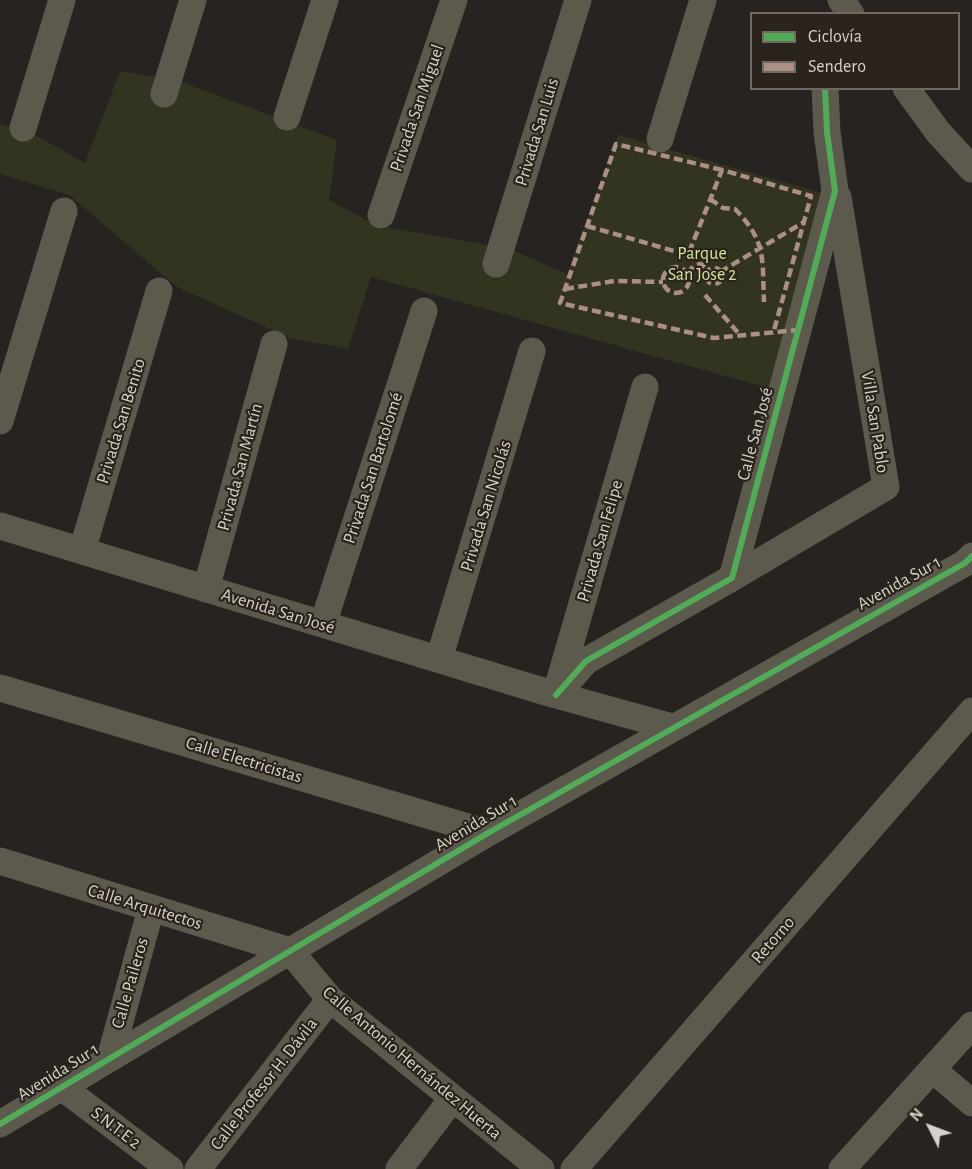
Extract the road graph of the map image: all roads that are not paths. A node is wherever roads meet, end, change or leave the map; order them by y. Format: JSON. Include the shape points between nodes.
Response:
{"nodes":[{"id":1,"x":62,"y":0,"type":"edge"},
{"id":2,"x":194,"y":0,"type":"edge"},
{"id":3,"x":325,"y":0,"type":"edge"},
{"id":4,"x":454,"y":0,"type":"edge"},
{"id":5,"x":578,"y":0,"type":"edge"},
{"id":6,"x":703,"y":0,"type":"edge"},
{"id":7,"x":840,"y":0,"type":"edge"},
{"id":8,"x":849,"y":12,"type":"edge"},
{"id":9,"x":825,"y":90,"type":"edge"},
{"id":10,"x":907,"y":90,"type":"edge"},
{"id":11,"x":164,"y":94,"type":"dead end"},
{"id":12,"x":287,"y":117,"type":"dead end"},
{"id":13,"x":23,"y":128,"type":"dead end"},
{"id":14,"x":660,"y":139,"type":"dead end"},
{"id":15,"x":972,"y":169,"type":"edge"},
{"id":16,"x":836,"y":181,"type":"junction"},
{"id":17,"x":64,"y":210,"type":"dead end"},
{"id":18,"x":381,"y":215,"type":"dead end"},
{"id":19,"x":496,"y":264,"type":"dead end"},
{"id":20,"x":159,"y":291,"type":"dead end"},
{"id":21,"x":424,"y":311,"type":"dead end"},
{"id":22,"x":274,"y":344,"type":"dead end"},
{"id":23,"x":532,"y":351,"type":"dead end"},
{"id":24,"x":645,"y":387,"type":"dead end"},
{"id":25,"x":0,"y":421,"type":"edge"},
{"id":26,"x":0,"y":526,"type":"edge"},
{"id":27,"x":82,"y":551,"type":"junction"},
{"id":28,"x":972,"y":556,"type":"edge"},
{"id":29,"x":732,"y":578,"type":"junction"},
{"id":30,"x":206,"y":589,"type":"junction"},
{"id":31,"x":322,"y":624,"type":"junction"},
{"id":32,"x":439,"y":659,"type":"junction"},
{"id":33,"x":0,"y":687,"type":"edge"},
{"id":34,"x":556,"y":695,"type":"junction"},
{"id":35,"x":972,"y":711,"type":"edge"},
{"id":36,"x":672,"y":727,"type":"junction"},
{"id":37,"x":488,"y":833,"type":"junction"},
{"id":38,"x":0,"y":861,"type":"edge"},
{"id":39,"x":151,"y":909,"type":"junction"},
{"id":40,"x":290,"y":951,"type":"junction"},
{"id":41,"x":330,"y":999,"type":"junction"},
{"id":42,"x":972,"y":1025,"type":"edge"},
{"id":43,"x":110,"y":1058,"type":"junction"},
{"id":44,"x":932,"y":1069,"type":"junction"},
{"id":45,"x":63,"y":1088,"type":"junction"},
{"id":46,"x":452,"y":1099,"type":"junction"},
{"id":47,"x":972,"y":1103,"type":"edge"},
{"id":48,"x":0,"y":1124,"type":"edge"},
{"id":49,"x":170,"y":1169,"type":"edge"},
{"id":50,"x":198,"y":1169,"type":"edge"},
{"id":51,"x":399,"y":1169,"type":"edge"},
{"id":52,"x":541,"y":1169,"type":"edge"},
{"id":53,"x":574,"y":1169,"type":"edge"},
{"id":54,"x":842,"y":1169,"type":"edge"}],
"edges":[{"from":1,"to":13,"type":"street"},
{"from":2,"to":11,"type":"street"},
{"from":3,"to":12,"type":"street"},
{"from":4,"to":18,"type":"street","name":"Privada San Miguel"},
{"from":5,"to":19,"type":"street","name":"Privada San Luis"},
{"from":6,"to":14,"type":"street"},
{"from":7,"to":8,"type":"street"},
{"from":9,"to":16,"type":"street","name":"Calle San José","via":[[827,132]]},
{"from":10,"to":15,"type":"street"},
{"from":16,"to":29,"type":"street","name":"Calle San José"},
{"from":16,"to":29,"type":"street","name":"Villa San Pablo","via":[[885,487]]},
{"from":17,"to":25,"type":"street"},
{"from":20,"to":27,"type":"street","name":"Privada San Benito"},
{"from":21,"to":31,"type":"street","name":"Privada San Bartolomé"},
{"from":22,"to":30,"type":"street","name":"Privada San Martín"},
{"from":23,"to":32,"type":"street","name":"Privada San Nicolás"},
{"from":24,"to":34,"type":"street","name":"Privada San Felipe"},
{"from":26,"to":27,"type":"street","name":"Avenida San José"},
{"from":27,"to":30,"type":"street","name":"Avenida San José"},
{"from":28,"to":36,"type":"street","name":"Avenida Sur 1"},
{"from":29,"to":34,"type":"street","via":[[586,660]]},
{"from":30,"to":31,"type":"street","name":"Avenida San José"},
{"from":31,"to":32,"type":"street","name":"Avenida San José"},
{"from":32,"to":34,"type":"street","name":"Avenida San José"},
{"from":33,"to":37,"type":"street","name":"Calle Electricistas"},
{"from":34,"to":36,"type":"street","name":"Avenida San José"},
{"from":35,"to":53,"type":"street","name":"Retorno"},
{"from":36,"to":37,"type":"street","name":"Avenida Sur 1"},
{"from":37,"to":40,"type":"street","name":"Avenida Sur 1"},
{"from":38,"to":39,"type":"street","name":"Calle Arquitectos"},
{"from":39,"to":40,"type":"street","name":"Calle Arquitectos"},
{"from":39,"to":43,"type":"street","name":"Calle Paileros"},
{"from":40,"to":41,"type":"street","name":"Calle Antonio Hernández Huerta"},
{"from":40,"to":43,"type":"street","name":"Avenida Sur 1"},
{"from":41,"to":46,"type":"street","name":"Calle Antonio Hernández Huerta"},
{"from":41,"to":50,"type":"street","name":"Calle Profesor H. Dávila"},
{"from":42,"to":44,"type":"street"},
{"from":43,"to":45,"type":"street","name":"Avenida Sur 1"},
{"from":44,"to":47,"type":"street"},
{"from":44,"to":54,"type":"street"},
{"from":45,"to":48,"type":"street","name":"Avenida Sur 1"},
{"from":45,"to":49,"type":"street","name":"S.N.T.E 2"},
{"from":46,"to":51,"type":"street"},
{"from":46,"to":52,"type":"street","name":"Calle Antonio Hernández Huerta"}]}
